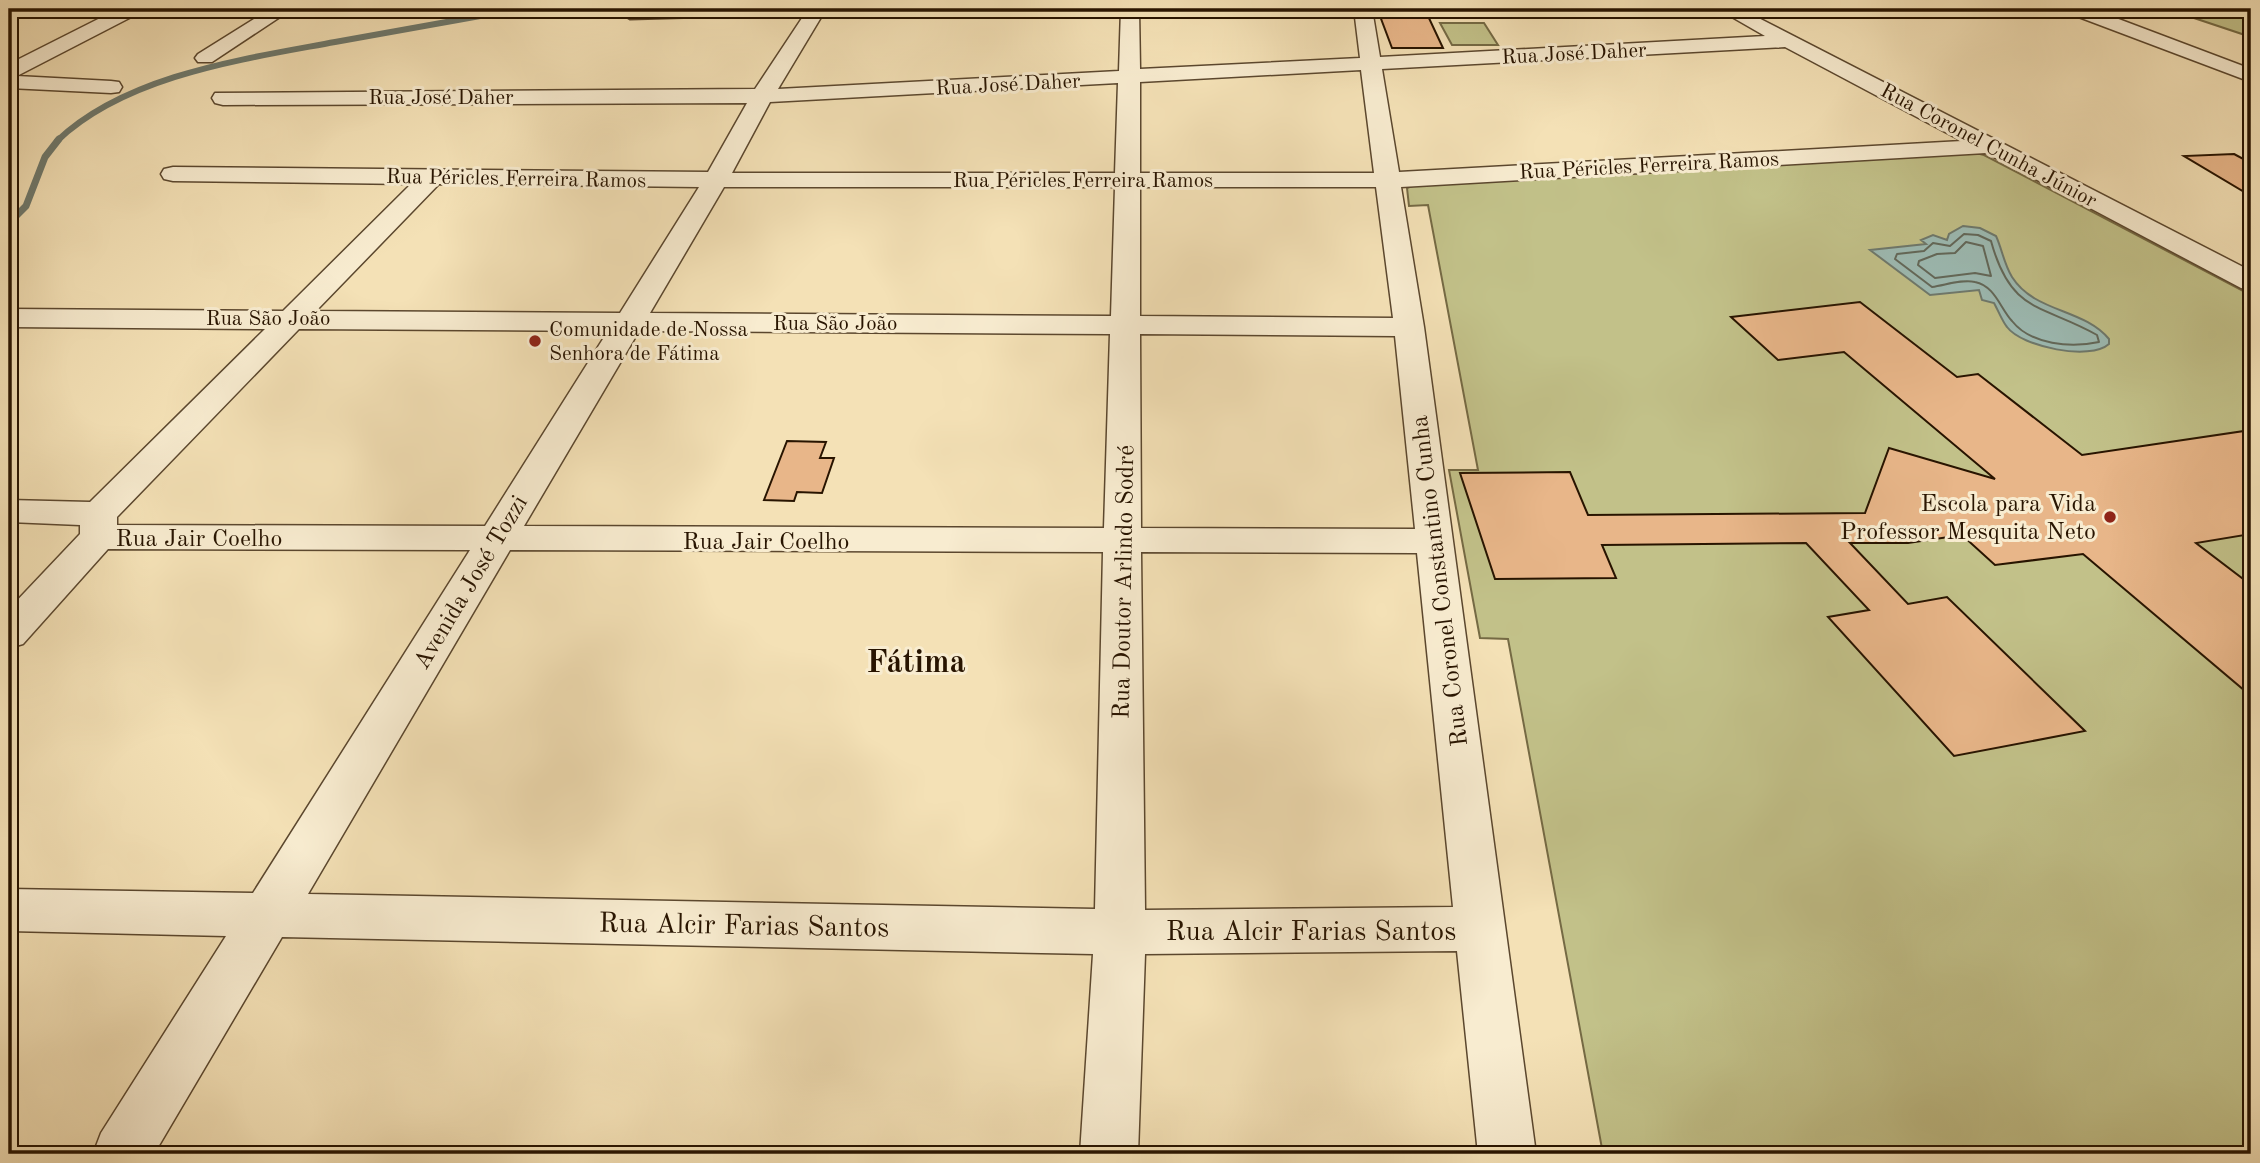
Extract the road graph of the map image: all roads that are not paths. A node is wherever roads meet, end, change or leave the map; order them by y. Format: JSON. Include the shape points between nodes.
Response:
{"nodes":[{"id":1,"x":132,"y":9,"type":"edge"},
{"id":2,"x":283,"y":9,"type":"edge"},
{"id":3,"x":772,"y":9,"type":"edge"},
{"id":4,"x":817,"y":9,"type":"edge"},
{"id":5,"x":1130,"y":9,"type":"edge"},
{"id":6,"x":1363,"y":9,"type":"edge"},
{"id":7,"x":1727,"y":9,"type":"edge"},
{"id":8,"x":2075,"y":9,"type":"edge"},
{"id":9,"x":629,"y":13,"type":"dead end"},
{"id":10,"x":1791,"y":41,"type":"junction"},
{"id":11,"x":205,"y":58,"type":"dead end"},
{"id":12,"x":1372,"y":63,"type":"junction"},
{"id":13,"x":11,"y":72,"type":"edge"},
{"id":14,"x":2251,"y":76,"type":"edge"},
{"id":15,"x":1129,"y":77,"type":"junction"},
{"id":16,"x":111,"y":87,"type":"dead end"},
{"id":17,"x":762,"y":96,"type":"junction"},
{"id":18,"x":223,"y":98,"type":"dead end"},
{"id":19,"x":1991,"y":146,"type":"junction"},
{"id":20,"x":173,"y":174,"type":"dead end"},
{"id":21,"x":432,"y":177,"type":"junction"},
{"id":22,"x":716,"y":180,"type":"junction"},
{"id":23,"x":1129,"y":180,"type":"junction"},
{"id":24,"x":1388,"y":180,"type":"junction"},
{"id":25,"x":2251,"y":282,"type":"edge"},
{"id":26,"x":9,"y":317,"type":"edge"},
{"id":27,"x":295,"y":318,"type":"junction"},
{"id":28,"x":629,"y":321,"type":"junction"},
{"id":29,"x":1127,"y":325,"type":"junction"},
{"id":30,"x":1409,"y":327,"type":"junction"},
{"id":31,"x":9,"y":511,"type":"edge"},
{"id":32,"x":98,"y":526,"type":"junction"},
{"id":33,"x":495,"y":540,"type":"junction"},
{"id":34,"x":1122,"y":541,"type":"junction"},
{"id":35,"x":1434,"y":541,"type":"junction"},
{"id":36,"x":9,"y":634,"type":"edge"},
{"id":37,"x":9,"y":910,"type":"edge"},
{"id":38,"x":269,"y":914,"type":"junction"},
{"id":39,"x":1479,"y":929,"type":"junction"},
{"id":40,"x":1120,"y":932,"type":"junction"},
{"id":41,"x":122,"y":1154,"type":"edge"},
{"id":42,"x":1108,"y":1154,"type":"edge"},
{"id":43,"x":1507,"y":1154,"type":"edge"}],
"edges":[{"from":1,"to":13,"type":"street"},
{"from":2,"to":11,"type":"street"},
{"from":3,"to":9,"type":"street"},
{"from":4,"to":17,"type":"street","name":"Avenida José Tozzi"},
{"from":5,"to":15,"type":"street","name":"Rua Doutor Arlindo Sodré"},
{"from":6,"to":12,"type":"street","name":"Rua Coronel Constantino Cunha"},
{"from":7,"to":10,"type":"street","name":"Rua Coronel Cunha Júnior"},
{"from":8,"to":14,"type":"street"},
{"from":10,"to":12,"type":"street","name":"Rua José Daher"},
{"from":10,"to":19,"type":"street","name":"Rua Coronel Cunha Júnior"},
{"from":12,"to":15,"type":"street","name":"Rua José Daher"},
{"from":12,"to":24,"type":"street","name":"Rua Coronel Constantino Cunha"},
{"from":13,"to":16,"type":"street"},
{"from":15,"to":17,"type":"street","name":"Rua José Daher"},
{"from":15,"to":23,"type":"street","name":"Rua Doutor Arlindo Sodré"},
{"from":17,"to":18,"type":"street","name":"Rua José Daher"},
{"from":17,"to":22,"type":"street","name":"Avenida José Tozzi"},
{"from":19,"to":24,"type":"street","name":"Rua Péricles Ferreira Ramos"},
{"from":19,"to":25,"type":"street","name":"Rua Coronel Cunha Júnior"},
{"from":20,"to":21,"type":"street","name":"Rua Péricles Ferreira Ramos"},
{"from":21,"to":22,"type":"street","name":"Rua Péricles Ferreira Ramos"},
{"from":21,"to":27,"type":"street"},
{"from":22,"to":23,"type":"street","name":"Rua Péricles Ferreira Ramos"},
{"from":22,"to":28,"type":"street","name":"Avenida José Tozzi"},
{"from":23,"to":24,"type":"street","name":"Rua Péricles Ferreira Ramos"},
{"from":23,"to":29,"type":"street","name":"Rua Doutor Arlindo Sodré"},
{"from":24,"to":30,"type":"street","name":"Rua Coronel Constantino Cunha"},
{"from":26,"to":27,"type":"street","name":"Rua São João"},
{"from":27,"to":28,"type":"street","name":"Rua São João"},
{"from":27,"to":32,"type":"street"},
{"from":28,"to":29,"type":"street","name":"Rua São João"},
{"from":28,"to":33,"type":"street","name":"Avenida José Tozzi"},
{"from":29,"to":30,"type":"street","name":"Rua São João"},
{"from":29,"to":34,"type":"street","name":"Rua Doutor Arlindo Sodré"},
{"from":30,"to":35,"type":"street","name":"Rua Coronel Constantino Cunha"},
{"from":31,"to":32,"type":"street","name":"Rua Jair Coelho"},
{"from":32,"to":33,"type":"street","name":"Rua Jair Coelho"},
{"from":32,"to":36,"type":"street"},
{"from":33,"to":34,"type":"street","name":"Rua Jair Coelho"},
{"from":33,"to":38,"type":"street","name":"Avenida José Tozzi"},
{"from":34,"to":35,"type":"street","name":"Rua Jair Coelho"},
{"from":34,"to":40,"type":"street","name":"Rua Doutor Arlindo Sodré"},
{"from":35,"to":39,"type":"street","name":"Rua Coronel Constantino Cunha"},
{"from":37,"to":38,"type":"street","name":"Rua Alcir Farias Santos"},
{"from":38,"to":40,"type":"street","name":"Rua Alcir Farias Santos"},
{"from":38,"to":41,"type":"street","name":"Avenida José Tozzi"},
{"from":39,"to":40,"type":"street","name":"Rua Alcir Farias Santos"},
{"from":39,"to":43,"type":"street","name":"Rua Coronel Constantino Cunha"},
{"from":40,"to":42,"type":"street","name":"Rua Doutor Arlindo Sodré"}]}
